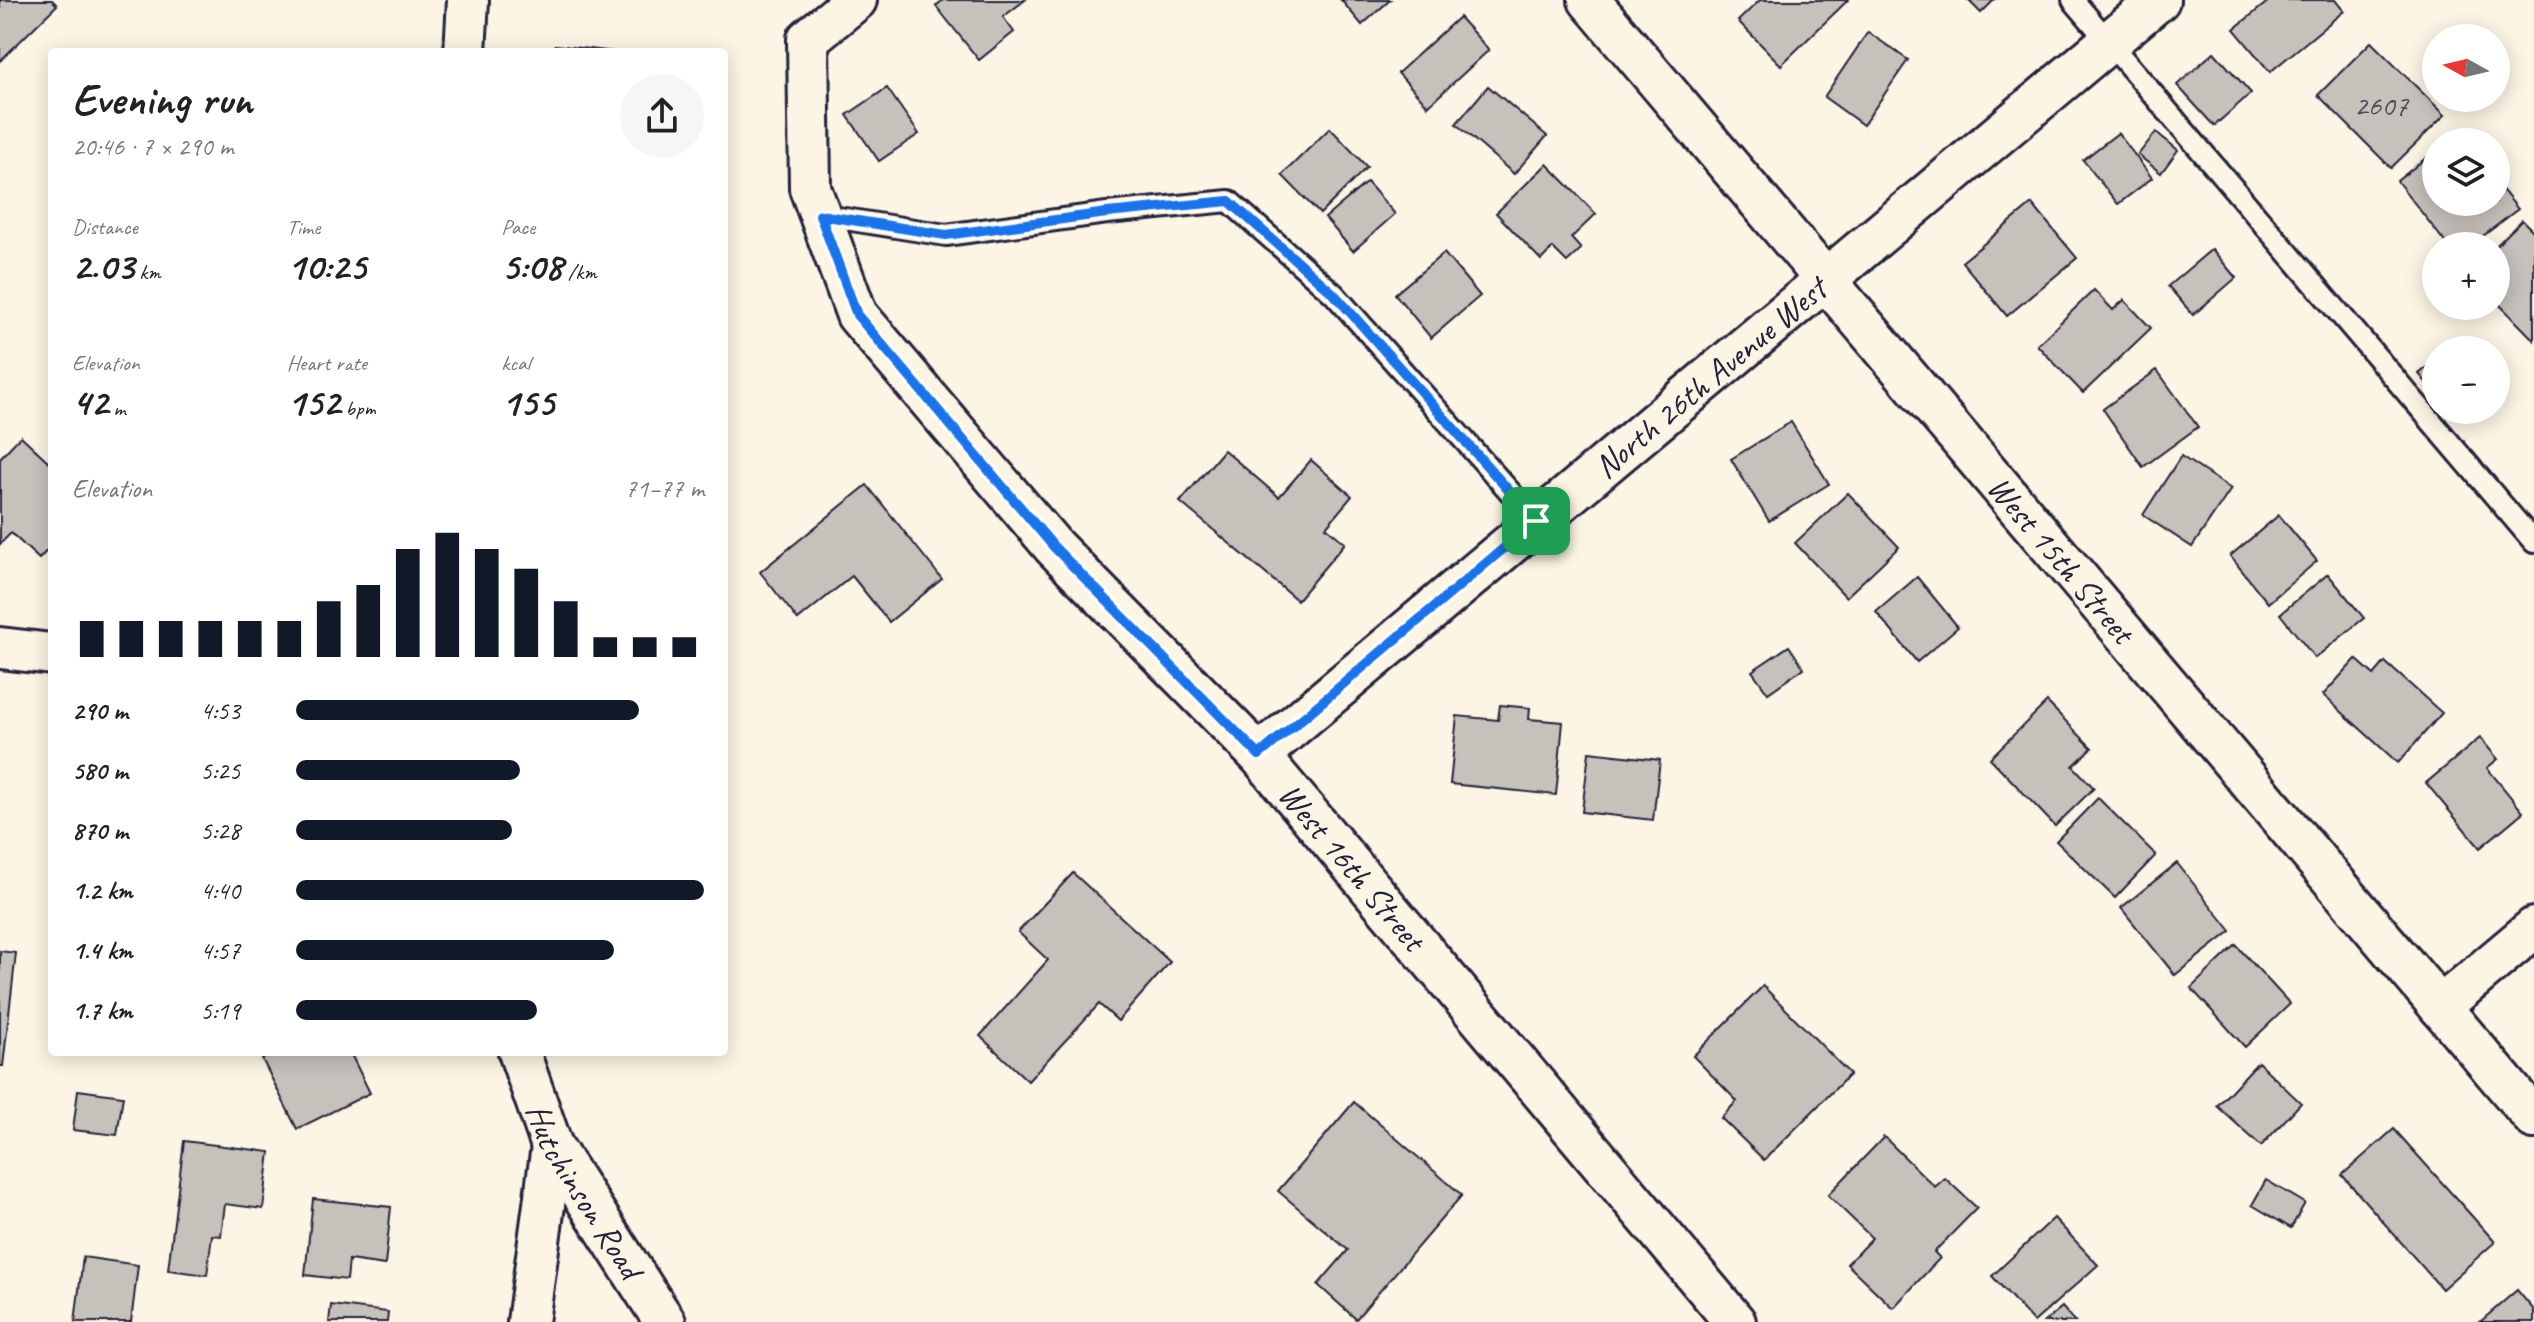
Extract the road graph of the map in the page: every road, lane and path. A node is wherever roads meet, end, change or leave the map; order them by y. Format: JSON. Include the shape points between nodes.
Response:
{"nodes":[{"id":1,"x":468,"y":0,"type":"edge"},
{"id":2,"x":856,"y":0,"type":"edge"},
{"id":3,"x":1589,"y":0,"type":"edge"},
{"id":4,"x":2073,"y":0,"type":"edge"},
{"id":5,"x":2159,"y":0,"type":"edge"},
{"id":6,"x":2107,"y":42,"type":"junction"},
{"id":7,"x":465,"y":48,"type":"edge"},
{"id":8,"x":820,"y":215,"type":"junction"},
{"id":9,"x":1824,"y":279,"type":"junction"},
{"id":10,"x":1536,"y":521,"type":"junction"},
{"id":11,"x":2534,"y":542,"type":"edge"},
{"id":12,"x":0,"y":648,"type":"edge"},
{"id":13,"x":48,"y":654,"type":"edge"},
{"id":14,"x":1259,"y":755,"type":"junction"},
{"id":15,"x":2534,"y":928,"type":"edge"},
{"id":16,"x":2440,"y":1007,"type":"junction"},
{"id":17,"x":520,"y":1056,"type":"edge"},
{"id":18,"x":2534,"y":1118,"type":"edge"},
{"id":19,"x":552,"y":1146,"type":"junction"},
{"id":20,"x":528,"y":1322,"type":"edge"},
{"id":21,"x":665,"y":1322,"type":"edge"},
{"id":22,"x":1735,"y":1322,"type":"edge"}],
"edges":[{"from":1,"to":7,"type":"street"},
{"from":2,"to":8,"type":"street","name":"West 16th Street","via":[[808,39],[810,188]]},
{"from":3,"to":9,"type":"street","name":"West 15th Street"},
{"from":4,"to":6,"type":"lane"},
{"from":5,"to":6,"type":"street","name":"North 26th Avenue West"},
{"from":6,"to":9,"type":"street","name":"North 26th Avenue West"},
{"from":6,"to":11,"type":"lane"},
{"from":8,"to":10,"type":"lane","via":[[946,235],[1229,201],[1334,294]]},
{"from":8,"to":14,"type":"street","name":"West 16th Street","via":[[857,315],[1054,547]]},
{"from":9,"to":10,"type":"street","name":"North 26th Avenue West"},
{"from":9,"to":16,"type":"street","name":"West 15th Street"},
{"from":10,"to":14,"type":"street","name":"North 26th Avenue West"},
{"from":12,"to":13,"type":"street"},
{"from":14,"to":22,"type":"street","name":"West 16th Street"},
{"from":15,"to":16,"type":"street"},
{"from":16,"to":18,"type":"street","name":"West 15th Street"},
{"from":17,"to":19,"type":"street","name":"Hutchinson Road"},
{"from":19,"to":20,"type":"street"},
{"from":19,"to":21,"type":"street","name":"Hutchinson Road"}]}
